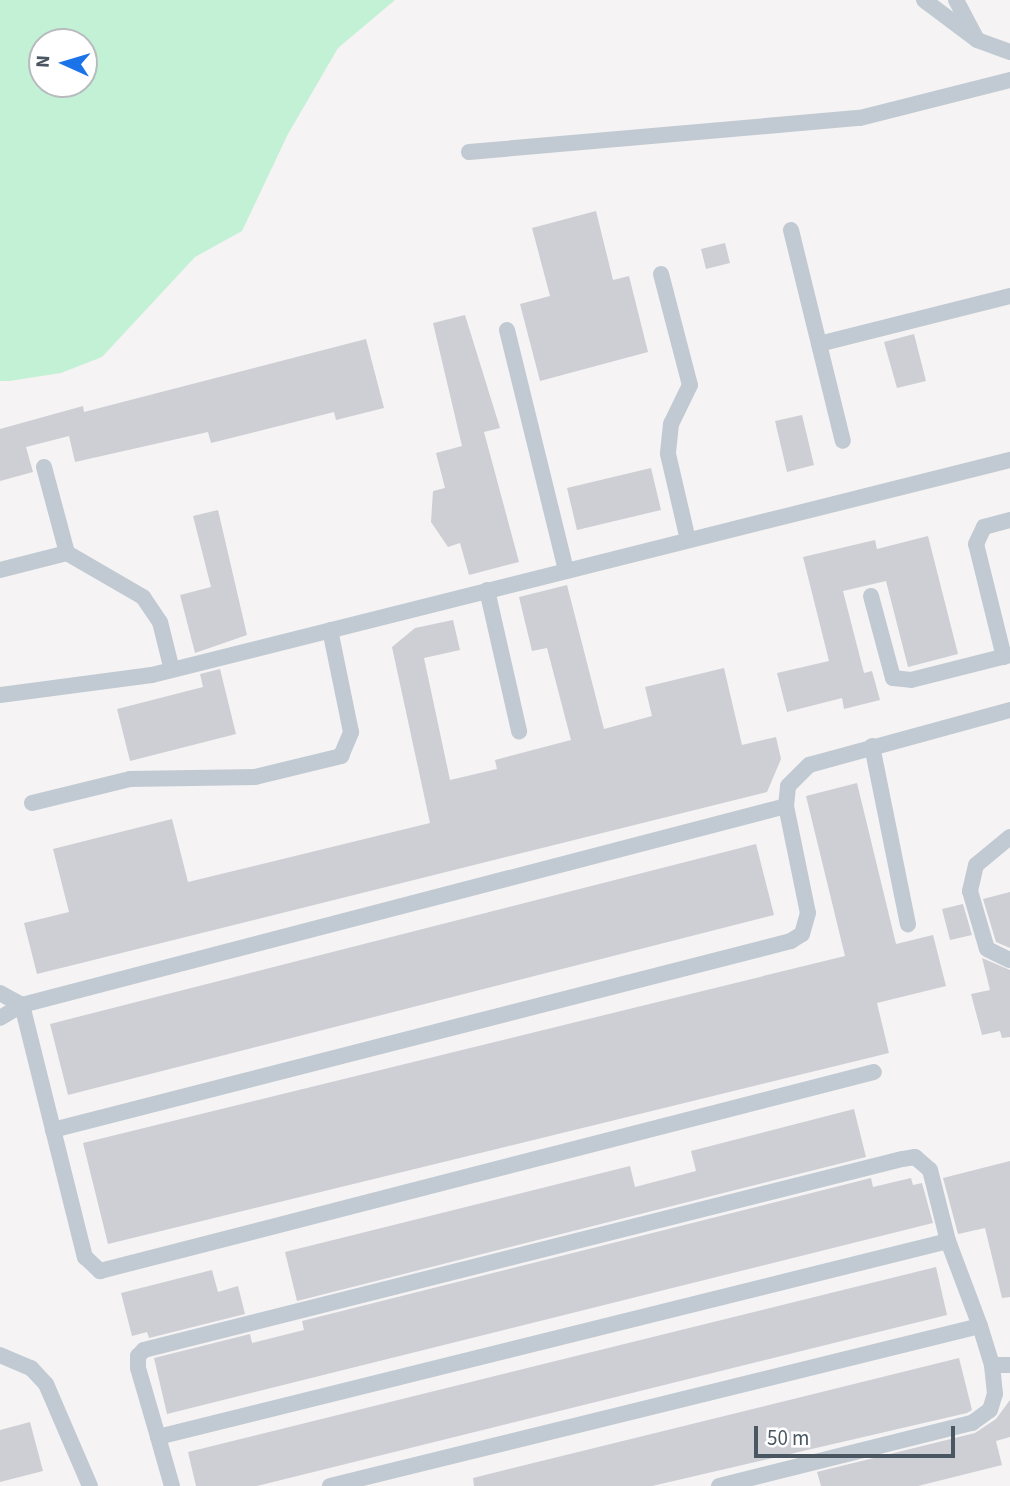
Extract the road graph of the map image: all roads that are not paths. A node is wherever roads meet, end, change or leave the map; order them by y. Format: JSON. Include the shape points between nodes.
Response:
{"nodes":[{"id":1,"x":923,"y":0,"type":"edge"},
{"id":2,"x":956,"y":0,"type":"edge"},
{"id":3,"x":977,"y":40,"type":"junction"},
{"id":4,"x":1010,"y":52,"type":"edge"},
{"id":5,"x":1010,"y":80,"type":"edge"},
{"id":6,"x":469,"y":152,"type":"dead end"},
{"id":7,"x":791,"y":230,"type":"dead end"},
{"id":8,"x":661,"y":274,"type":"dead end"},
{"id":9,"x":1010,"y":296,"type":"edge"},
{"id":10,"x":507,"y":330,"type":"dead end"},
{"id":11,"x":819,"y":344,"type":"junction"},
{"id":12,"x":844,"y":441,"type":"dead end"},
{"id":13,"x":1009,"y":463,"type":"edge"},
{"id":14,"x":44,"y":467,"type":"dead end"},
{"id":15,"x":1010,"y":520,"type":"edge"},
{"id":16,"x":688,"y":540,"type":"junction"},
{"id":17,"x":67,"y":553,"type":"junction"},
{"id":18,"x":0,"y":569,"type":"edge"},
{"id":19,"x":566,"y":570,"type":"junction"},
{"id":20,"x":487,"y":590,"type":"junction"},
{"id":21,"x":871,"y":596,"type":"dead end"},
{"id":22,"x":330,"y":630,"type":"junction"},
{"id":23,"x":1007,"y":656,"type":"edge"},
{"id":24,"x":172,"y":670,"type":"junction"},
{"id":25,"x":0,"y":695,"type":"edge"},
{"id":26,"x":1010,"y":710,"type":"edge"},
{"id":27,"x":519,"y":731,"type":"dead end"},
{"id":28,"x":872,"y":746,"type":"junction"},
{"id":29,"x":32,"y":803,"type":"dead end"},
{"id":30,"x":786,"y":806,"type":"junction"},
{"id":31,"x":1010,"y":837,"type":"edge"},
{"id":32,"x":908,"y":924,"type":"dead end"},
{"id":33,"x":1010,"y":960,"type":"edge"},
{"id":34,"x":0,"y":993,"type":"edge"},
{"id":35,"x":22,"y":1004,"type":"junction"},
{"id":36,"x":0,"y":1018,"type":"edge"},
{"id":37,"x":874,"y":1072,"type":"dead end"},
{"id":38,"x":53,"y":1130,"type":"junction"},
{"id":39,"x":948,"y":1241,"type":"junction"},
{"id":40,"x":980,"y":1326,"type":"junction"},
{"id":41,"x":0,"y":1355,"type":"edge"},
{"id":42,"x":992,"y":1365,"type":"junction"},
{"id":43,"x":1010,"y":1365,"type":"edge"},
{"id":44,"x":158,"y":1437,"type":"junction"},
{"id":45,"x":90,"y":1486,"type":"edge"},
{"id":46,"x":172,"y":1486,"type":"edge"},
{"id":47,"x":330,"y":1486,"type":"edge"},
{"id":48,"x":719,"y":1486,"type":"edge"}],
"edges":[{"from":1,"to":3,"type":"lane"},
{"from":2,"to":3,"type":"lane"},
{"from":3,"to":4,"type":"lane"},
{"from":5,"to":6,"type":"lane","via":[[845,120]]},
{"from":7,"to":11,"type":"lane"},
{"from":8,"to":16,"type":"lane","via":[[690,385],[671,424],[668,454]]},
{"from":9,"to":11,"type":"lane"},
{"from":10,"to":19,"type":"lane"},
{"from":11,"to":12,"type":"lane"},
{"from":13,"to":16,"type":"lane"},
{"from":14,"to":17,"type":"lane"},
{"from":15,"to":23,"type":"lane","via":[[984,527],[976,544]]},
{"from":16,"to":19,"type":"lane"},
{"from":17,"to":18,"type":"lane"},
{"from":17,"to":24,"type":"lane","via":[[143,597],[160,622]]},
{"from":19,"to":20,"type":"lane"},
{"from":20,"to":22,"type":"lane"},
{"from":20,"to":27,"type":"lane"},
{"from":21,"to":23,"type":"lane","via":[[893,678],[911,680]]},
{"from":22,"to":24,"type":"lane"},
{"from":22,"to":29,"type":"lane","via":[[351,732],[341,756],[255,777],[130,779]]},
{"from":24,"to":25,"type":"lane"},
{"from":26,"to":28,"type":"lane"},
{"from":28,"to":30,"type":"lane","via":[[809,765],[788,786]]},
{"from":28,"to":32,"type":"lane"},
{"from":30,"to":35,"type":"lane"},
{"from":30,"to":38,"type":"lane","via":[[808,913],[802,934],[790,941]]},
{"from":31,"to":33,"type":"lane","via":[[976,865],[970,891],[987,948]]},
{"from":34,"to":35,"type":"lane"},
{"from":35,"to":36,"type":"lane"},
{"from":35,"to":38,"type":"lane"},
{"from":37,"to":38,"type":"lane","via":[[109,1271],[100,1271],[85,1257]]},
{"from":39,"to":40,"type":"lane"},
{"from":39,"to":44,"type":"lane"},
{"from":39,"to":44,"type":"lane","via":[[930,1170],[915,1157],[902,1159],[144,1350],[138,1356],[138,1368]]},
{"from":40,"to":42,"type":"lane"},
{"from":40,"to":47,"type":"lane"},
{"from":41,"to":45,"type":"lane","via":[[32,1368],[46,1384]]},
{"from":42,"to":43,"type":"lane"},
{"from":42,"to":48,"type":"lane","via":[[995,1394],[990,1410],[972,1423]]},
{"from":44,"to":46,"type":"lane"}]}
